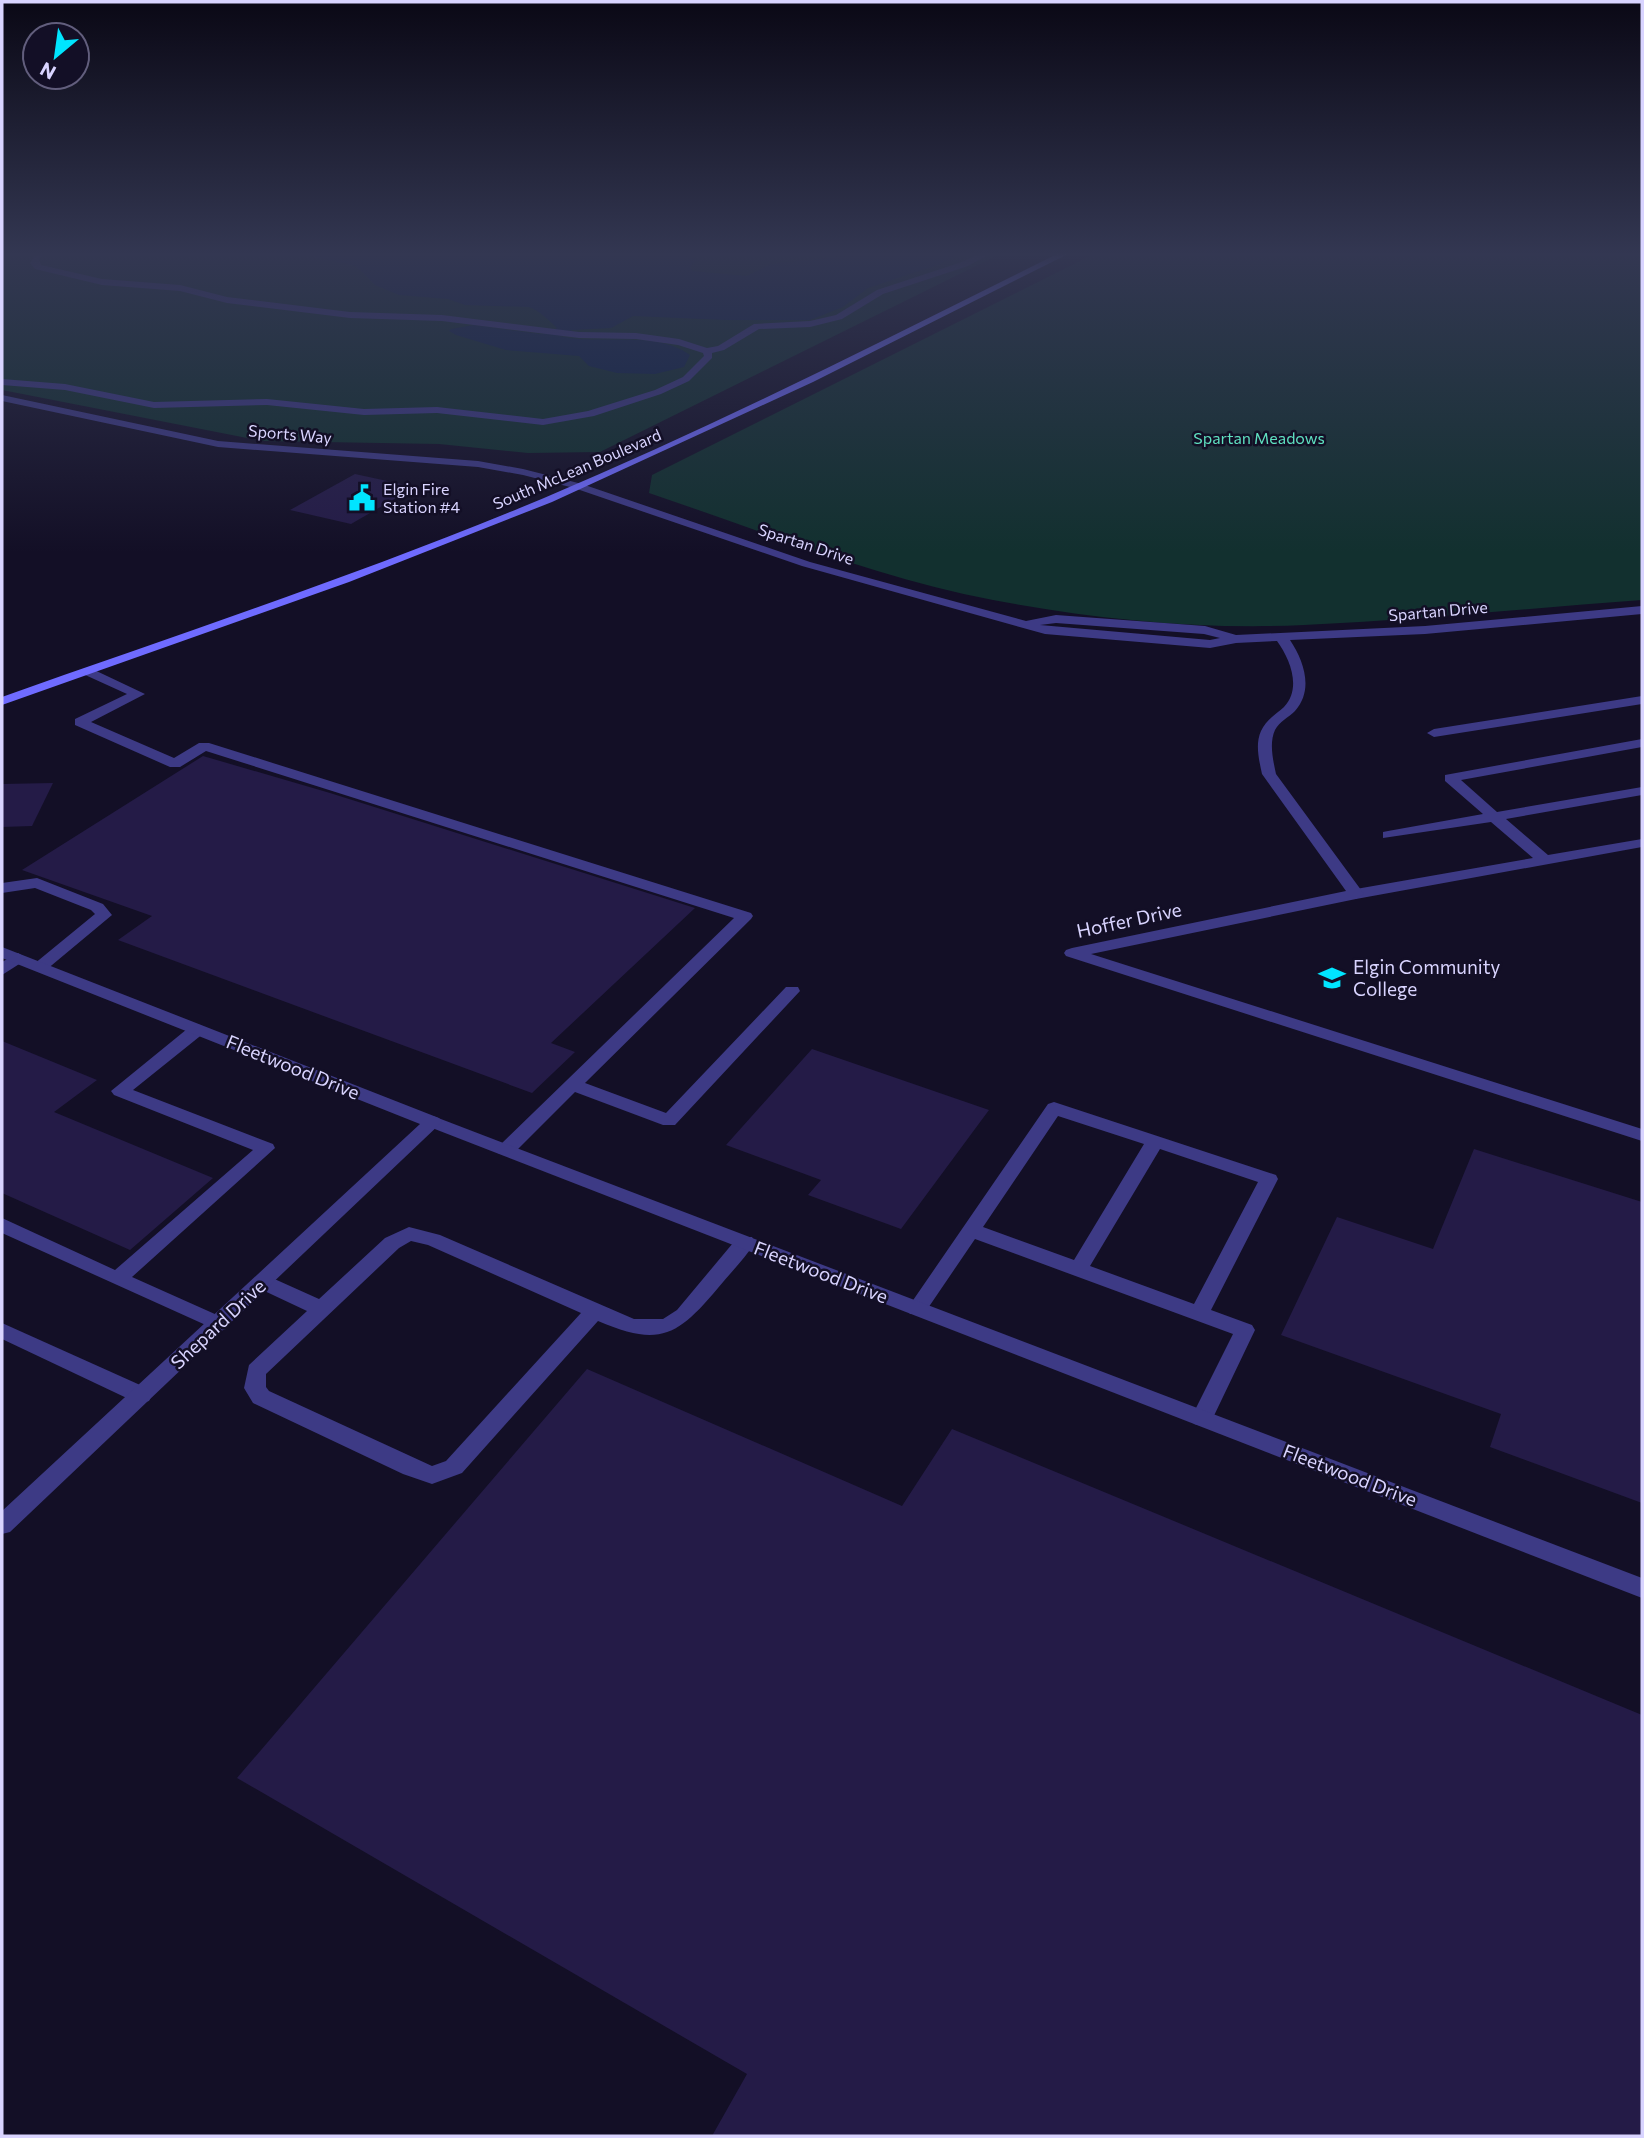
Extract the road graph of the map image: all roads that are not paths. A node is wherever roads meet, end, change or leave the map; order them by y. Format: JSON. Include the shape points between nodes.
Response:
{"nodes":[{"id":1,"x":707,"y":351,"type":"edge"},
{"id":2,"x":867,"y":352,"type":"edge"},
{"id":3,"x":2,"y":382,"type":"edge"},
{"id":4,"x":2,"y":398,"type":"edge"},
{"id":5,"x":579,"y":486,"type":"junction"},
{"id":6,"x":1642,"y":610,"type":"edge"},
{"id":7,"x":1281,"y":637,"type":"junction"},
{"id":8,"x":88,"y":671,"type":"junction"},
{"id":9,"x":1642,"y":700,"type":"edge"},
{"id":10,"x":2,"y":701,"type":"edge"},
{"id":11,"x":1434,"y":733,"type":"dead end"},
{"id":12,"x":1642,"y":743,"type":"edge"},
{"id":13,"x":1642,"y":791,"type":"edge"},
{"id":14,"x":1493,"y":816,"type":"junction"},
{"id":15,"x":1388,"y":835,"type":"dead end"},
{"id":16,"x":1642,"y":843,"type":"edge"},
{"id":17,"x":1544,"y":860,"type":"junction"},
{"id":18,"x":2,"y":888,"type":"edge"},
{"id":19,"x":1356,"y":894,"type":"junction"},
{"id":20,"x":10,"y":955,"type":"edge"},
{"id":21,"x":40,"y":967,"type":"junction"},
{"id":22,"x":2,"y":970,"type":"edge"},
{"id":23,"x":792,"y":991,"type":"dead end"},
{"id":24,"x":198,"y":1029,"type":"junction"},
{"id":25,"x":573,"y":1085,"type":"junction"},
{"id":26,"x":433,"y":1122,"type":"junction"},
{"id":27,"x":1642,"y":1135,"type":"edge"},
{"id":28,"x":1155,"y":1142,"type":"junction"},
{"id":29,"x":506,"y":1150,"type":"junction"},
{"id":30,"x":2,"y":1225,"type":"edge"},
{"id":31,"x":971,"y":1230,"type":"junction"},
{"id":32,"x":745,"y":1242,"type":"junction"},
{"id":33,"x":1078,"y":1269,"type":"junction"},
{"id":34,"x":117,"y":1279,"type":"junction"},
{"id":35,"x":263,"y":1282,"type":"junction"},
{"id":36,"x":917,"y":1308,"type":"junction"},
{"id":37,"x":322,"y":1309,"type":"junction"},
{"id":38,"x":595,"y":1311,"type":"junction"},
{"id":39,"x":1199,"y":1313,"type":"junction"},
{"id":40,"x":219,"y":1324,"type":"junction"},
{"id":41,"x":2,"y":1330,"type":"edge"},
{"id":42,"x":141,"y":1395,"type":"junction"},
{"id":43,"x":1202,"y":1418,"type":"junction"},
{"id":44,"x":2,"y":1525,"type":"edge"},
{"id":45,"x":1642,"y":1588,"type":"edge"}],
"edges":[{"from":1,"to":3,"type":"street","via":[[707,361],[672,386],[590,414],[543,422],[437,410],[364,412],[267,402],[154,405],[65,387]]},
{"from":2,"to":5,"type":"main road","name":"South McLean Boulevard"},
{"from":4,"to":5,"type":"street","name":"Sports Way","via":[[218,444],[478,464]]},
{"from":5,"to":7,"type":"street","name":"Spartan Drive","via":[[806,564],[1049,631],[1210,644]]},
{"from":5,"to":8,"type":"main road","name":"South McLean Boulevard","via":[[406,558]]},
{"from":6,"to":7,"type":"street","name":"Spartan Drive","via":[[1425,631]]},
{"from":7,"to":19,"type":"street","via":[[1292,652],[1300,682],[1294,704],[1269,729],[1264,753],[1269,774]]},
{"from":8,"to":10,"type":"main road","name":"South McLean Boulevard"},
{"from":8,"to":25,"type":"street","via":[[138,694],[80,722],[175,764],[204,746],[745,916]]},
{"from":9,"to":11,"type":"street"},
{"from":12,"to":14,"type":"street","via":[[1450,778]]},
{"from":13,"to":14,"type":"street"},
{"from":14,"to":15,"type":"street"},
{"from":14,"to":17,"type":"street"},
{"from":16,"to":17,"type":"street"},
{"from":17,"to":19,"type":"street"},
{"from":18,"to":21,"type":"street","via":[[37,883],[97,907],[104,915]]},
{"from":19,"to":27,"type":"street","name":"Hoffer Drive","via":[[1072,953]]},
{"from":20,"to":21,"type":"street","name":"Fleetwood Drive"},
{"from":20,"to":22,"type":"street"},
{"from":21,"to":24,"type":"street","name":"Fleetwood Drive"},
{"from":23,"to":25,"type":"street","via":[[669,1121]]},
{"from":24,"to":26,"type":"street","name":"Fleetwood Drive"},
{"from":24,"to":34,"type":"street","via":[[120,1091],[266,1148]]},
{"from":25,"to":29,"type":"street"},
{"from":26,"to":29,"type":"street","name":"Fleetwood Drive"},
{"from":26,"to":35,"type":"street","name":"Shepard Drive"},
{"from":28,"to":31,"type":"street","via":[[1054,1108]]},
{"from":28,"to":33,"type":"street"},
{"from":28,"to":39,"type":"street","via":[[1269,1179]]},
{"from":29,"to":32,"type":"street","name":"Fleetwood Drive"},
{"from":30,"to":34,"type":"street"},
{"from":31,"to":33,"type":"street"},
{"from":31,"to":36,"type":"street"},
{"from":32,"to":36,"type":"street","name":"Fleetwood Drive"},
{"from":32,"to":38,"type":"street","via":[[684,1315],[667,1326],[632,1327]]},
{"from":33,"to":39,"type":"street"},
{"from":34,"to":40,"type":"street"},
{"from":35,"to":37,"type":"street"},
{"from":35,"to":40,"type":"street","name":"Shepard Drive"},
{"from":36,"to":43,"type":"street","name":"Fleetwood Drive"},
{"from":37,"to":38,"type":"street","via":[[392,1243],[409,1234],[433,1240]]},
{"from":37,"to":38,"type":"street","via":[[256,1371],[255,1388],[261,1397],[432,1475],[454,1467]]},
{"from":39,"to":43,"type":"street","via":[[1245,1330]]},
{"from":40,"to":42,"type":"street","name":"Shepard Drive"},
{"from":41,"to":42,"type":"street"},
{"from":42,"to":44,"type":"street","name":"Shepard Drive"},
{"from":43,"to":45,"type":"street","name":"Fleetwood Drive"}]}
